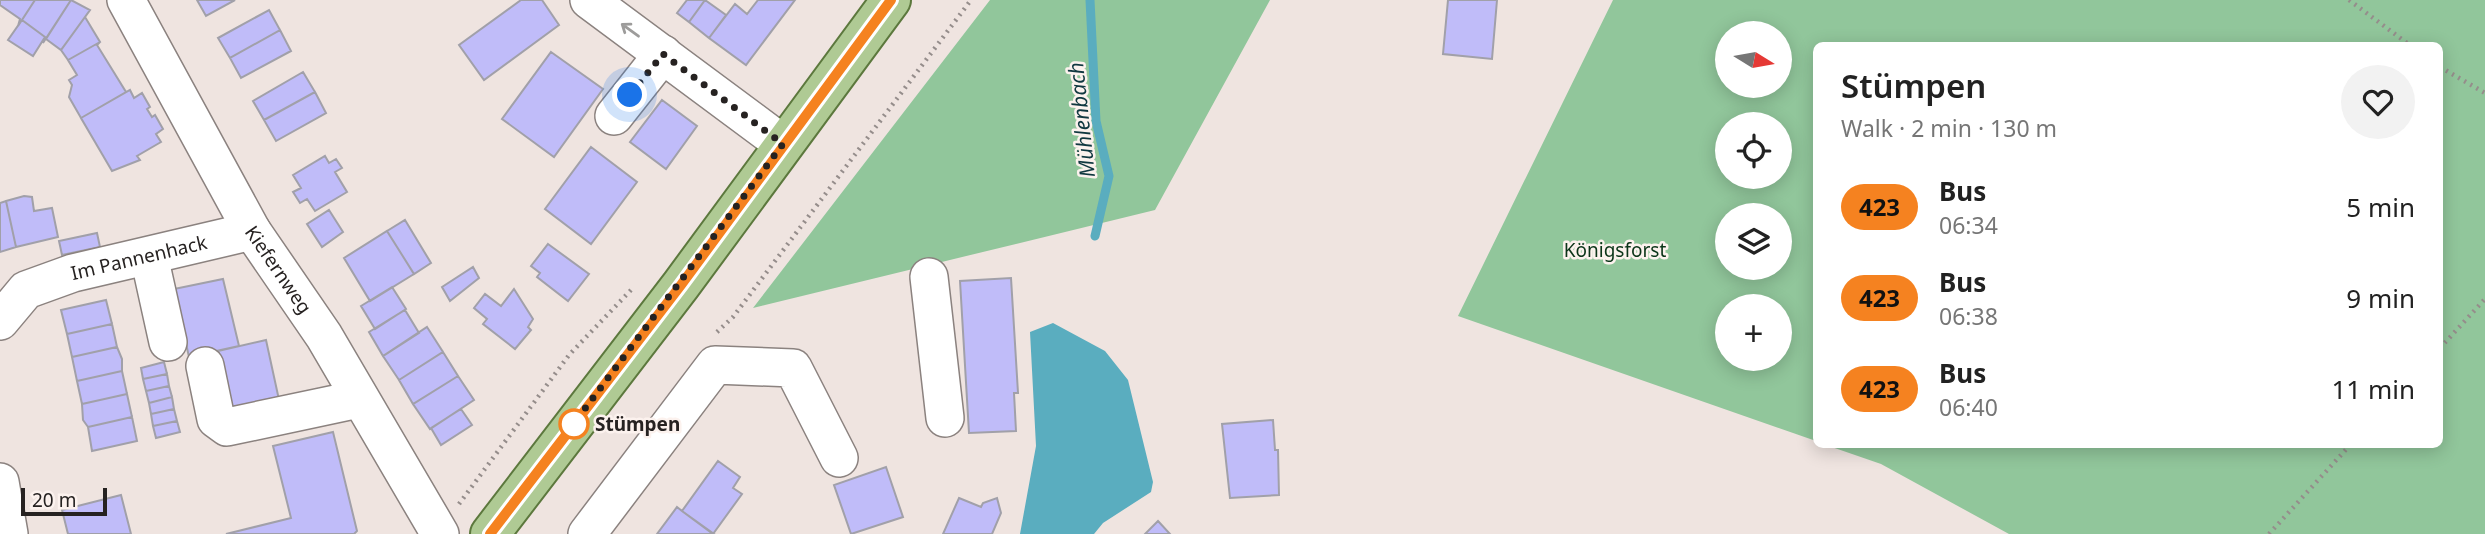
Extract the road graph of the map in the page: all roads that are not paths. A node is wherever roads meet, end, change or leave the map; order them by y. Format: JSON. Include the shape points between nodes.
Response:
{"nodes":[{"id":1,"x":126,"y":0,"type":"edge"},
{"id":2,"x":589,"y":0,"type":"edge"},
{"id":3,"x":891,"y":0,"type":"edge"},
{"id":4,"x":663,"y":54,"type":"junction"},
{"id":5,"x":614,"y":116,"type":"dead end"},
{"id":6,"x":783,"y":144,"type":"junction"},
{"id":7,"x":252,"y":231,"type":"junction"},
{"id":8,"x":149,"y":256,"type":"junction"},
{"id":9,"x":929,"y":277,"type":"dead end"},
{"id":10,"x":13,"y":293,"type":"edge"},
{"id":11,"x":0,"y":321,"type":"edge"},
{"id":12,"x":168,"y":342,"type":"dead end"},
{"id":13,"x":205,"y":366,"type":"dead end"},
{"id":14,"x":359,"y":399,"type":"junction"},
{"id":15,"x":945,"y":418,"type":"dead end"},
{"id":16,"x":839,"y":458,"type":"dead end"},
{"id":17,"x":0,"y":482,"type":"edge"},
{"id":18,"x":439,"y":532,"type":"edge"},
{"id":19,"x":9,"y":534,"type":"edge"},
{"id":20,"x":490,"y":534,"type":"edge"},
{"id":21,"x":586,"y":534,"type":"edge"}],
"edges":[{"from":1,"to":7,"type":"street","name":"Kiefernweg"},
{"from":4,"to":2,"type":"street","one_way":true},
{"from":3,"to":6,"type":"main road"},
{"from":4,"to":5,"type":"street"},
{"from":4,"to":6,"type":"street"},
{"from":6,"to":20,"type":"main road"},
{"from":7,"to":8,"type":"street","name":"Im Pannenhack"},
{"from":7,"to":14,"type":"street","name":"Kiefernweg","via":[[324,336]]},
{"from":8,"to":10,"type":"street","name":"Im Pannenhack","via":[[72,273]]},
{"from":8,"to":12,"type":"street"},
{"from":9,"to":15,"type":"street"},
{"from":10,"to":11,"type":"street","name":"Im Pannenhack"},
{"from":13,"to":14,"type":"street","via":[[216,419],[227,427]]},
{"from":14,"to":18,"type":"street","name":"Kiefernweg"},
{"from":16,"to":21,"type":"street","via":[[793,368],[713,351]]},
{"from":17,"to":19,"type":"street"}]}
